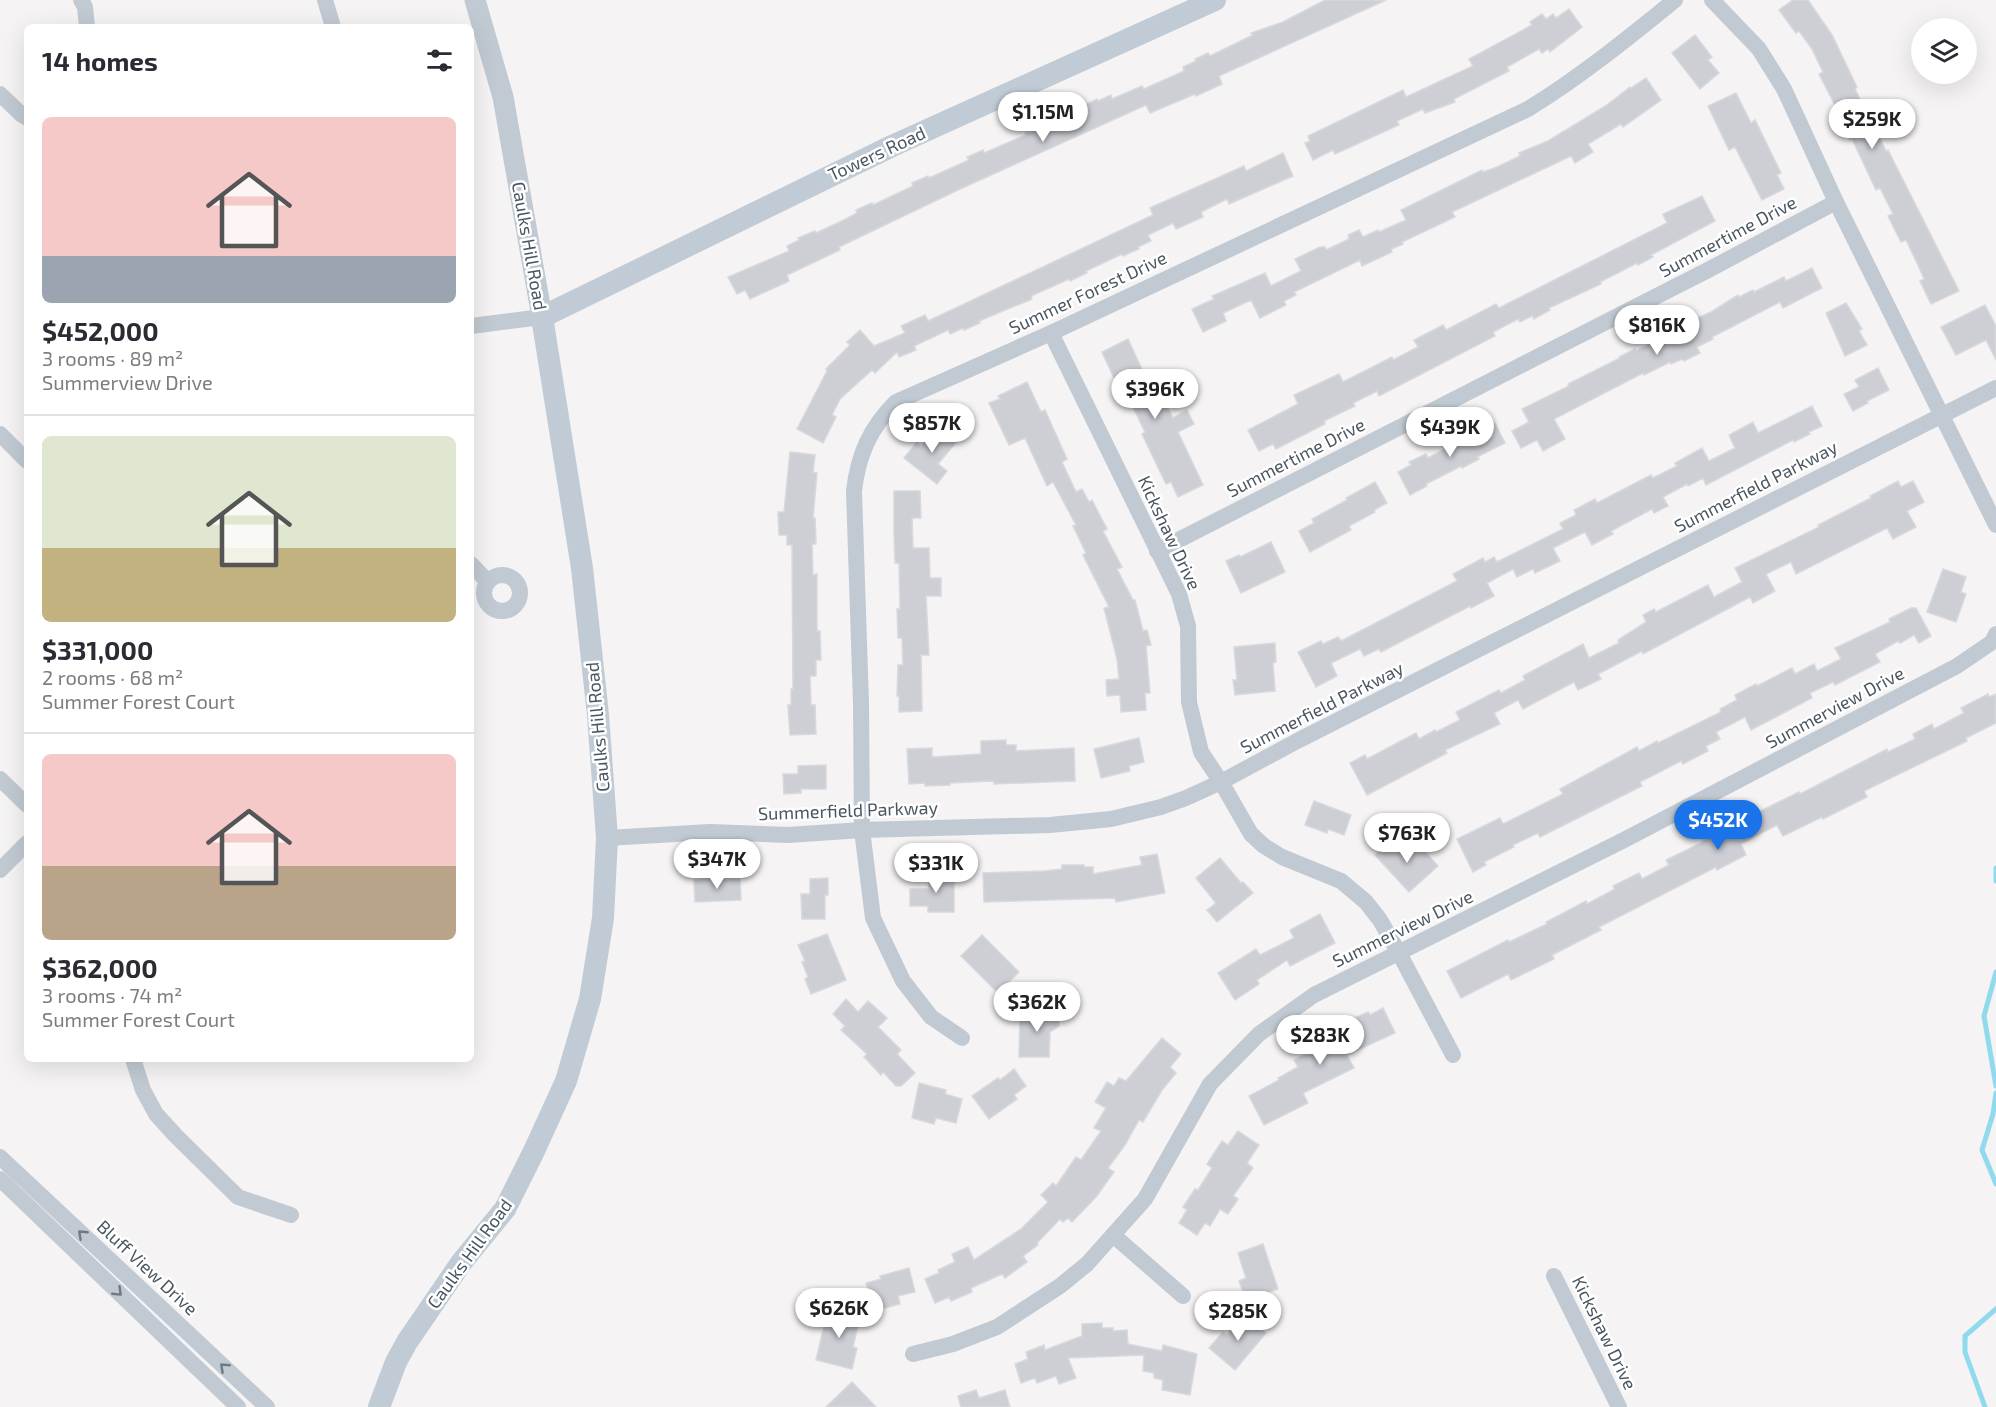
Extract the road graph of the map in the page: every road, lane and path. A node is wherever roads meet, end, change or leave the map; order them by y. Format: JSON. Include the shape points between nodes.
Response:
{"nodes":[{"id":1,"x":81,"y":0,"type":"edge"},
{"id":2,"x":325,"y":0,"type":"edge"},
{"id":3,"x":476,"y":0,"type":"edge"},
{"id":4,"x":1215,"y":0,"type":"edge"},
{"id":5,"x":1675,"y":0,"type":"edge"},
{"id":6,"x":1712,"y":0,"type":"edge"},
{"id":7,"x":87,"y":24,"type":"edge"},
{"id":8,"x":332,"y":24,"type":"edge"},
{"id":9,"x":0,"y":94,"type":"edge"},
{"id":10,"x":24,"y":116,"type":"edge"},
{"id":11,"x":1836,"y":202,"type":"junction"},
{"id":12,"x":542,"y":317,"type":"junction"},
{"id":13,"x":474,"y":326,"type":"edge"},
{"id":14,"x":1051,"y":333,"type":"junction"},
{"id":15,"x":1996,"y":388,"type":"edge"},
{"id":16,"x":1941,"y":416,"type":"junction"},
{"id":17,"x":0,"y":434,"type":"edge"},
{"id":18,"x":24,"y":458,"type":"edge"},
{"id":19,"x":1996,"y":525,"type":"edge"},
{"id":20,"x":1157,"y":550,"type":"junction"},
{"id":21,"x":474,"y":567,"type":"edge"},
{"id":22,"x":488,"y":582,"type":"dead end"},
{"id":23,"x":1996,"y":634,"type":"edge"},
{"id":24,"x":0,"y":779,"type":"edge"},
{"id":25,"x":1221,"y":782,"type":"junction"},
{"id":26,"x":24,"y":802,"type":"edge"},
{"id":27,"x":862,"y":830,"type":"junction"},
{"id":28,"x":607,"y":838,"type":"junction"},
{"id":29,"x":24,"y":846,"type":"edge"},
{"id":30,"x":0,"y":870,"type":"edge"},
{"id":31,"x":1399,"y":953,"type":"junction"},
{"id":32,"x":962,"y":1038,"type":"dead end"},
{"id":33,"x":1453,"y":1055,"type":"dead end"},
{"id":34,"x":135,"y":1062,"type":"edge"},
{"id":35,"x":0,"y":1157,"type":"edge"},
{"id":36,"x":0,"y":1179,"type":"edge"},
{"id":37,"x":291,"y":1215,"type":"dead end"},
{"id":38,"x":1113,"y":1235,"type":"junction"},
{"id":39,"x":1554,"y":1276,"type":"dead end"},
{"id":40,"x":1183,"y":1296,"type":"dead end"},
{"id":41,"x":913,"y":1354,"type":"dead end"},
{"id":42,"x":238,"y":1407,"type":"edge"},
{"id":43,"x":267,"y":1407,"type":"edge"},
{"id":44,"x":379,"y":1407,"type":"edge"},
{"id":45,"x":1619,"y":1407,"type":"edge"}],
"edges":[{"from":1,"to":7,"type":"street"},
{"from":2,"to":8,"type":"street"},
{"from":3,"to":12,"type":"street","name":"Caulks Hill Road","via":[[503,96]]},
{"from":4,"to":12,"type":"main road","name":"Towers Road","via":[[892,146]]},
{"from":5,"to":14,"type":"street","name":"Summer Forest Drive","via":[[1568,84],[1528,109]]},
{"from":6,"to":11,"type":"street","via":[[1758,49],[1779,80]]},
{"from":9,"to":10,"type":"street"},
{"from":11,"to":16,"type":"street"},
{"from":11,"to":20,"type":"street","name":"Summertime Drive"},
{"from":12,"to":13,"type":"street"},
{"from":12,"to":28,"type":"main road","name":"Caulks Hill Road","via":[[582,568]]},
{"from":14,"to":20,"type":"street","name":"Kickshaw Drive"},
{"from":14,"to":27,"type":"street","name":"Summer Forest Drive","via":[[896,402],[882,416],[860,458],[854,491]]},
{"from":15,"to":16,"type":"street","name":"Summerfield Parkway"},
{"from":16,"to":19,"type":"street"},
{"from":16,"to":25,"type":"street","name":"Summerfield Parkway"},
{"from":17,"to":18,"type":"street"},
{"from":20,"to":25,"type":"street","name":"Kickshaw Drive","via":[[1179,594],[1188,626],[1190,702],[1201,752]]},
{"from":21,"to":22,"type":"street"},
{"from":23,"to":31,"type":"street","name":"Summerview Drive","via":[[1992,642],[1957,666]]},
{"from":24,"to":26,"type":"street"},
{"from":25,"to":27,"type":"street","name":"Summerfield Parkway","via":[[1161,807],[1111,819],[1050,825]]},
{"from":25,"to":31,"type":"street","name":"Kickshaw Drive","via":[[1251,834],[1282,856],[1341,881],[1366,902]]},
{"from":27,"to":28,"type":"street","name":"Summerfield Parkway"},
{"from":27,"to":32,"type":"street","name":"Summer Forest Drive","via":[[873,918],[903,981],[931,1017]]},
{"from":28,"to":44,"type":"main road","name":"Caulks Hill Road","via":[[603,918],[590,999],[566,1082],[505,1209],[461,1263],[407,1342]]},
{"from":29,"to":30,"type":"street"},
{"from":31,"to":33,"type":"street","name":"Kickshaw Drive"},
{"from":31,"to":38,"type":"street","name":"Summerview Drive","via":[[1314,995],[1259,1034],[1210,1084],[1144,1199]]},
{"from":34,"to":37,"type":"street","via":[[143,1090],[156,1114],[183,1144],[238,1197]]},
{"from":43,"to":35,"type":"street","name":"Bluff View Drive","one_way":true},
{"from":36,"to":42,"type":"street","name":"Bluff View Drive","one_way":true},
{"from":38,"to":40,"type":"street"},
{"from":38,"to":41,"type":"street","name":"Summerview Drive","via":[[1060,1286],[997,1327]]},
{"from":39,"to":45,"type":"street","name":"Kickshaw Drive"}]}
